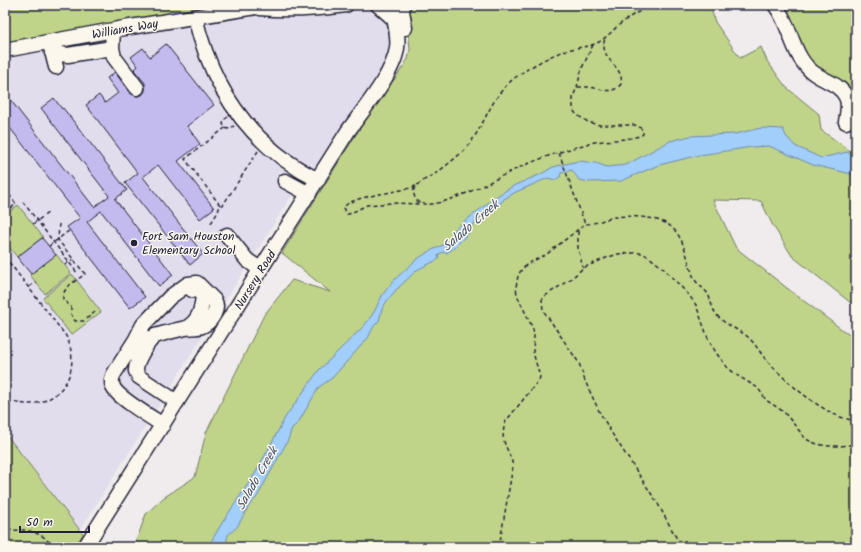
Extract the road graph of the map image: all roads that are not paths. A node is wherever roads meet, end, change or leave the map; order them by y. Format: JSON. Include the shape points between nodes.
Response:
{"nodes":[{"id":1,"x":346,"y":5,"type":"edge"},
{"id":2,"x":378,"y":5,"type":"edge"},
{"id":3,"x":392,"y":5,"type":"edge"},
{"id":4,"x":403,"y":5,"type":"edge"},
{"id":5,"x":775,"y":5,"type":"edge"},
{"id":6,"x":262,"y":6,"type":"edge"},
{"id":7,"x":195,"y":17,"type":"junction"},
{"id":8,"x":394,"y":19,"type":"junction"},
{"id":9,"x":113,"y":30,"type":"junction"},
{"id":10,"x":51,"y":47,"type":"junction"},
{"id":11,"x":112,"y":48,"type":"junction"},
{"id":12,"x":5,"y":50,"type":"edge"},
{"id":13,"x":56,"y":68,"type":"dead end"},
{"id":14,"x":381,"y":83,"type":"junction"},
{"id":15,"x":137,"y":88,"type":"dead end"},
{"id":16,"x":846,"y":122,"type":"dead end"},
{"id":17,"x":318,"y":180,"type":"junction"},
{"id":18,"x":285,"y":181,"type":"dead end"},
{"id":19,"x":309,"y":194,"type":"junction"},
{"id":20,"x":227,"y":235,"type":"dead end"},
{"id":21,"x":261,"y":270,"type":"junction"},
{"id":22,"x":177,"y":402,"type":"junction"},
{"id":23,"x":163,"y":425,"type":"junction"},
{"id":24,"x":86,"y":547,"type":"edge"}],
"edges":[{"from":1,"to":6,"type":"street","name":"Williams Way","via":[[305,10],[278,10]]},
{"from":2,"to":8,"type":"street"},
{"from":3,"to":8,"type":"street","name":"Nursery Road"},
{"from":4,"to":14,"type":"street","via":[[406,44],[403,60]]},
{"from":5,"to":16,"type":"street","via":[[785,21],[800,58],[810,70],[840,89],[846,97]]},
{"from":6,"to":7,"type":"street","name":"Williams Way"},
{"from":7,"to":9,"type":"street","name":"Williams Way"},
{"from":7,"to":17,"type":"street","via":[[204,52],[232,106],[266,145]]},
{"from":8,"to":14,"type":"street","name":"Nursery Road","via":[[397,48]]},
{"from":9,"to":10,"type":"street","name":"Williams Way"},
{"from":9,"to":11,"type":"street"},
{"from":10,"to":11,"type":"street","via":[[68,55]]},
{"from":10,"to":12,"type":"street","name":"Williams Way"},
{"from":10,"to":13,"type":"street"},
{"from":11,"to":15,"type":"street","via":[[118,64]]},
{"from":14,"to":17,"type":"street","name":"Nursery Road"},
{"from":17,"to":19,"type":"street","name":"Nursery Road"},
{"from":18,"to":19,"type":"street"},
{"from":19,"to":21,"type":"street","name":"Nursery Road"},
{"from":20,"to":21,"type":"street","via":[[247,260]]},
{"from":21,"to":22,"type":"street","name":"Nursery Road"},
{"from":22,"to":23,"type":"street","name":"Nursery Road"},
{"from":22,"to":23,"type":"street","via":[[139,377],[136,368],[151,338],[188,327],[198,319],[203,297],[196,290],[190,290],[172,302],[136,339],[112,376],[112,385],[117,394]]},
{"from":23,"to":24,"type":"street","name":"Nursery Road"}]}
